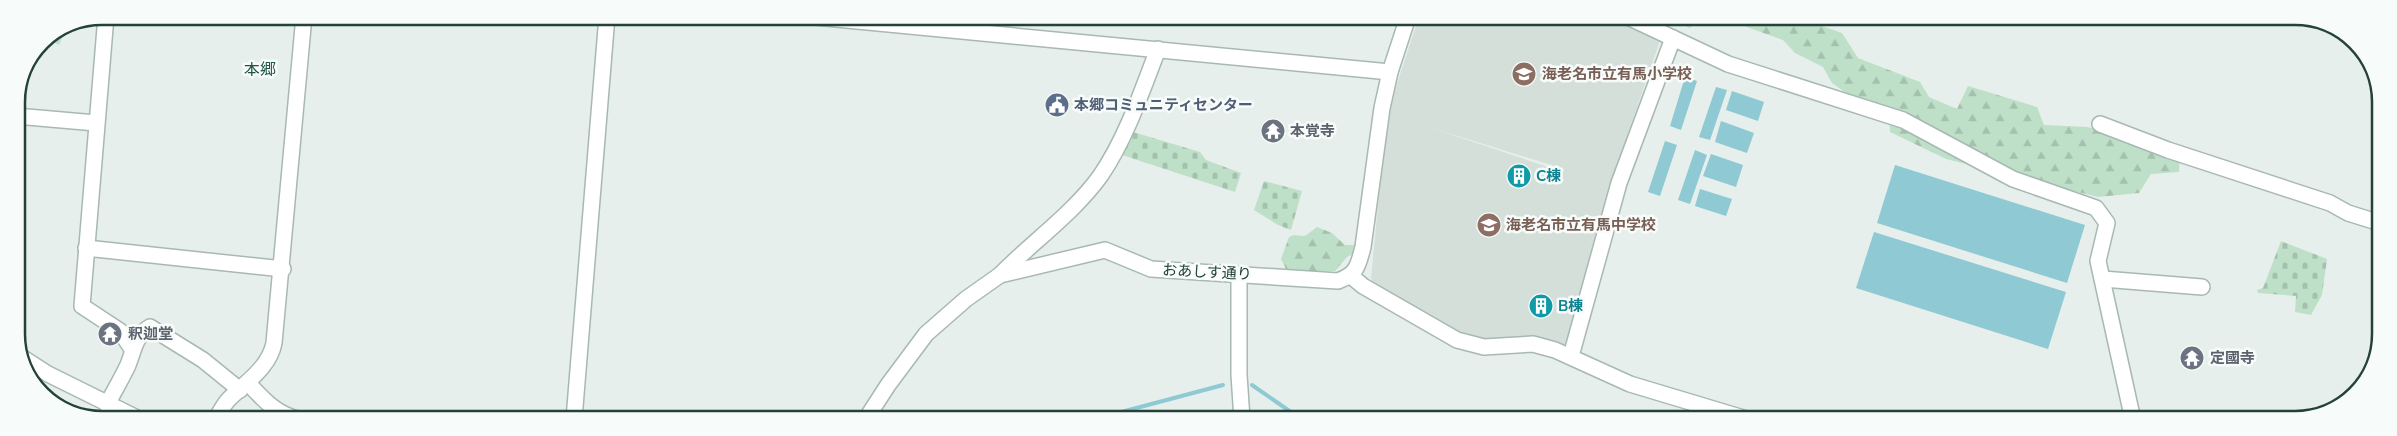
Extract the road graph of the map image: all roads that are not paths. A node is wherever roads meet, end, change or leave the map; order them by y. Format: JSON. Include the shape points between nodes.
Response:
{"nodes":[{"id":1,"x":105,"y":25,"type":"edge"},
{"id":2,"x":303,"y":25,"type":"edge"},
{"id":3,"x":606,"y":25,"type":"edge"},
{"id":4,"x":901,"y":25,"type":"edge"},
{"id":5,"x":1405,"y":25,"type":"edge"},
{"id":6,"x":1645,"y":25,"type":"edge"},
{"id":7,"x":1673,"y":38,"type":"junction"},
{"id":8,"x":1158,"y":49,"type":"junction"},
{"id":9,"x":1390,"y":72,"type":"junction"},
{"id":10,"x":25,"y":117,"type":"edge"},
{"id":11,"x":96,"y":123,"type":"junction"},
{"id":12,"x":2100,"y":124,"type":"dead end"},
{"id":13,"x":2372,"y":221,"type":"edge"},
{"id":14,"x":86,"y":248,"type":"junction"},
{"id":15,"x":283,"y":269,"type":"junction"},
{"id":16,"x":1239,"y":274,"type":"junction"},
{"id":17,"x":1000,"y":275,"type":"junction"},
{"id":18,"x":1351,"y":276,"type":"junction"},
{"id":19,"x":2103,"y":279,"type":"junction"},
{"id":20,"x":2202,"y":287,"type":"dead end"},
{"id":21,"x":132,"y":349,"type":"junction"},
{"id":22,"x":1571,"y":356,"type":"junction"},
{"id":23,"x":31,"y":363,"type":"edge"},
{"id":24,"x":244,"y":386,"type":"junction"},
{"id":25,"x":107,"y":405,"type":"junction"},
{"id":26,"x":121,"y":411,"type":"edge"},
{"id":27,"x":221,"y":411,"type":"edge"},
{"id":28,"x":278,"y":411,"type":"edge"},
{"id":29,"x":575,"y":411,"type":"edge"},
{"id":30,"x":871,"y":411,"type":"edge"},
{"id":31,"x":1241,"y":411,"type":"edge"},
{"id":32,"x":1720,"y":411,"type":"edge"},
{"id":33,"x":2130,"y":411,"type":"edge"}],
"edges":[{"from":1,"to":11,"type":"street"},
{"from":2,"to":15,"type":"street"},
{"from":3,"to":29,"type":"street"},
{"from":4,"to":8,"type":"street"},
{"from":5,"to":9,"type":"street"},
{"from":6,"to":7,"type":"street"},
{"from":7,"to":19,"type":"street","via":[[1728,64],[1903,120],[2013,179],[2096,208],[2107,223],[2098,261]]},
{"from":7,"to":22,"type":"street","via":[[1619,183]]},
{"from":8,"to":9,"type":"street"},
{"from":8,"to":17,"type":"street","via":[[1127,125],[1101,175]]},
{"from":9,"to":18,"type":"street","via":[[1363,247]]},
{"from":10,"to":11,"type":"street"},
{"from":11,"to":14,"type":"street"},
{"from":12,"to":13,"type":"street","via":[[2168,150],[2323,200]]},
{"from":14,"to":15,"type":"street"},
{"from":14,"to":21,"type":"street","via":[[82,306],[120,331]]},
{"from":15,"to":24,"type":"street","via":[[272,353]]},
{"from":16,"to":17,"type":"street","name":"おあしす通り","via":[[1151,269],[1105,250]]},
{"from":16,"to":18,"type":"street","name":"おあしす通り","via":[[1338,281]]},
{"from":16,"to":31,"type":"street"},
{"from":17,"to":30,"type":"street","name":"おあしす通り","via":[[926,334]]},
{"from":18,"to":22,"type":"street","via":[[1457,340],[1484,347],[1533,344]]},
{"from":19,"to":20,"type":"street"},
{"from":19,"to":33,"type":"street"},
{"from":21,"to":24,"type":"street","via":[[142,332],[150,327]]},
{"from":21,"to":25,"type":"street"},
{"from":22,"to":32,"type":"street","via":[[1630,384]]},
{"from":23,"to":25,"type":"street"},
{"from":24,"to":27,"type":"street"},
{"from":24,"to":28,"type":"street"},
{"from":25,"to":26,"type":"street"}]}
